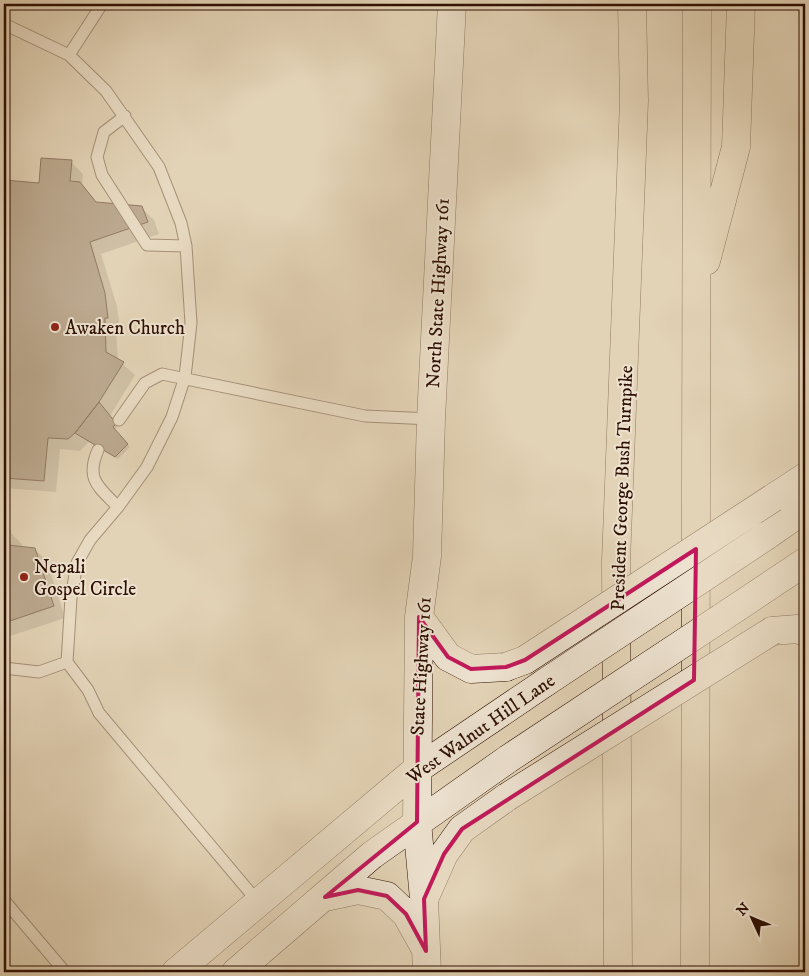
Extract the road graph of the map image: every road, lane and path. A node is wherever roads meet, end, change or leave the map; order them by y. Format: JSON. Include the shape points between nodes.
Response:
{"nodes":[{"id":1,"x":102,"y":4,"type":"edge"},
{"id":2,"x":452,"y":4,"type":"edge"},
{"id":3,"x":616,"y":4,"type":"edge"},
{"id":4,"x":632,"y":4,"type":"edge"},
{"id":5,"x":697,"y":4,"type":"edge"},
{"id":6,"x":741,"y":4,"type":"edge"},
{"id":7,"x":4,"y":24,"type":"edge"},
{"id":8,"x":69,"y":55,"type":"junction"},
{"id":9,"x":634,"y":101,"type":"junction"},
{"id":10,"x":125,"y":116,"type":"junction"},
{"id":11,"x":186,"y":246,"type":"junction"},
{"id":12,"x":696,"y":296,"type":"junction"},
{"id":13,"x":186,"y":377,"type":"junction"},
{"id":14,"x":431,"y":419,"type":"junction"},
{"id":15,"x":119,"y":420,"type":"dead end"},
{"id":16,"x":98,"y":450,"type":"dead end"},
{"id":17,"x":805,"y":477,"type":"edge"},
{"id":18,"x":118,"y":507,"type":"junction"},
{"id":19,"x":805,"y":509,"type":"edge"},
{"id":20,"x":805,"y":562,"type":"edge"},
{"id":21,"x":419,"y":617,"type":"junction"},
{"id":22,"x":805,"y":632,"type":"edge"},
{"id":23,"x":67,"y":662,"type":"junction"},
{"id":24,"x":4,"y":668,"type":"edge"},
{"id":25,"x":416,"y":770,"type":"junction"},
{"id":26,"x":417,"y":822,"type":"junction"},
{"id":27,"x":325,"y":897,"type":"junction"},
{"id":28,"x":4,"y":900,"type":"edge"},
{"id":29,"x":424,"y":900,"type":"junction"},
{"id":30,"x":258,"y":902,"type":"junction"},
{"id":31,"x":427,"y":962,"type":"edge"},
{"id":32,"x":65,"y":972,"type":"edge"},
{"id":33,"x":176,"y":972,"type":"edge"},
{"id":34,"x":236,"y":972,"type":"edge"},
{"id":35,"x":618,"y":972,"type":"edge"},
{"id":36,"x":694,"y":972,"type":"edge"}],
"edges":[{"from":1,"to":8,"type":"lane"},
{"from":2,"to":14,"type":"main road","name":"North State Highway 161"},
{"from":3,"to":9,"type":"highway"},
{"from":4,"to":9,"type":"highway","name":"President George Bush Turnpike"},
{"from":5,"to":12,"type":"highway"},
{"from":6,"to":12,"type":"highway","via":[[736,147]]},
{"from":7,"to":8,"type":"lane"},
{"from":8,"to":10,"type":"lane","via":[[106,91]]},
{"from":9,"to":35,"type":"highway","name":"President George Bush Turnpike","via":[[616,561]]},
{"from":10,"to":11,"type":"lane","via":[[159,167],[181,222]]},
{"from":10,"to":11,"type":"lane","via":[[104,132],[100,142],[97,157],[102,175],[147,245]]},
{"from":11,"to":13,"type":"lane","via":[[191,323]]},
{"from":12,"to":36,"type":"highway"},
{"from":13,"to":14,"type":"lane","via":[[365,416]]},
{"from":13,"to":15,"type":"lane","via":[[162,374],[146,382]]},
{"from":13,"to":18,"type":"lane","via":[[172,418],[147,467]]},
{"from":14,"to":21,"type":"main road","name":"State Highway 161","via":[[427,556]]},
{"from":16,"to":18,"type":"lane","via":[[93,479]]},
{"from":17,"to":21,"type":"main road","bridge":true,"via":[[525,660],[506,667],[472,670],[448,657]]},
{"from":18,"to":23,"type":"lane","via":[[90,540],[77,563]]},
{"from":19,"to":25,"type":"main road","name":"West Walnut Hill Lane","bridge":true},
{"from":20,"to":26,"type":"main road","bridge":true},
{"from":21,"to":25,"type":"main road","name":"State Highway 161"},
{"from":22,"to":29,"type":"main road","bridge":true,"via":[[797,629],[772,631],[507,797],[462,829],[444,854]]},
{"from":23,"to":24,"type":"lane","via":[[39,672]]},
{"from":23,"to":30,"type":"lane","via":[[88,690],[99,713]]},
{"from":25,"to":26,"type":"main road","name":"State Highway 161"},
{"from":25,"to":30,"type":"main road","name":"West Walnut Hill Lane"},
{"from":26,"to":27,"type":"main road","via":[[372,855]]},
{"from":26,"to":29,"type":"main road","name":"State Highway 161"},
{"from":27,"to":31,"type":"main road","via":[[358,890],[388,896],[406,914]]},
{"from":27,"to":34,"type":"main road"},
{"from":28,"to":32,"type":"lane"},
{"from":29,"to":31,"type":"main road","name":"State Highway 161"},
{"from":30,"to":33,"type":"main road","name":"West Walnut Hill Lane"}]}
